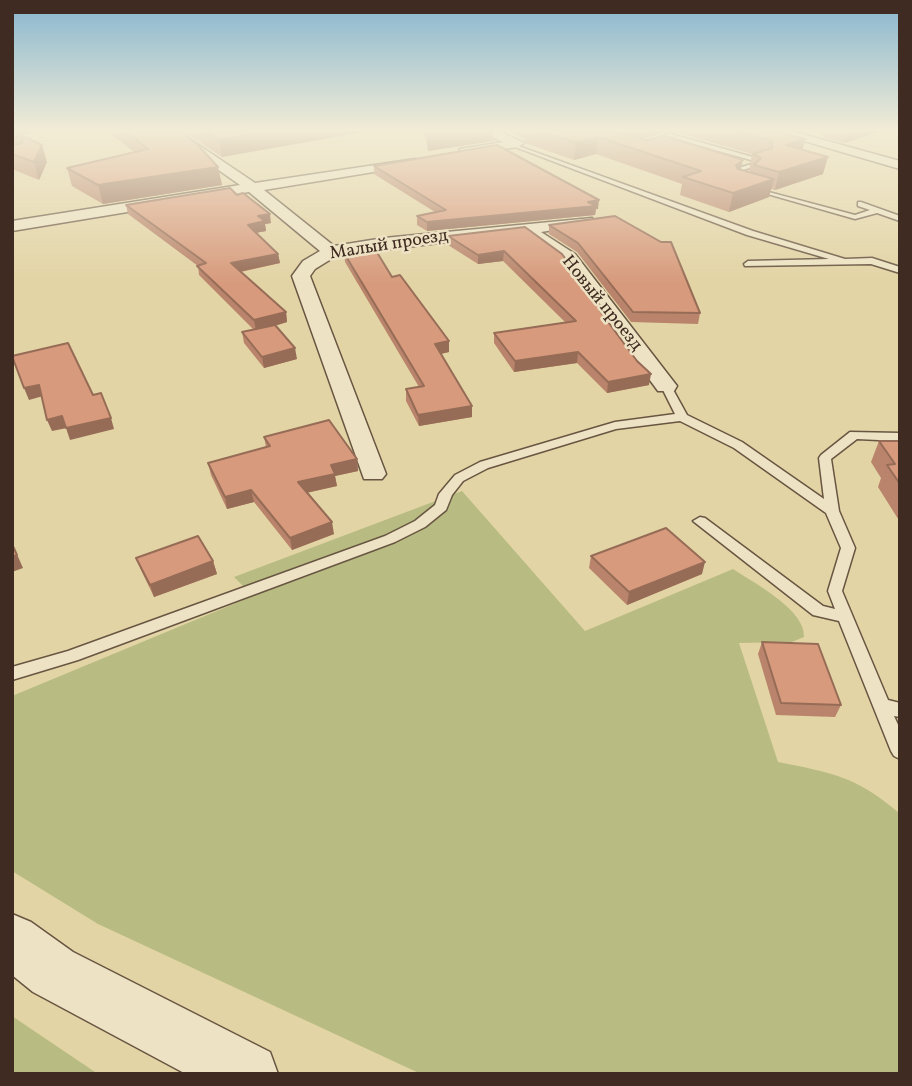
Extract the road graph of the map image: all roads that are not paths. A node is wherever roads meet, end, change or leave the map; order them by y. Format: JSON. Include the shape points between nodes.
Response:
{"nodes":[{"id":1,"x":244,"y":182,"type":"edge"},
{"id":2,"x":291,"y":182,"type":"edge"},
{"id":3,"x":611,"y":182,"type":"edge"},
{"id":4,"x":737,"y":184,"type":"edge"},
{"id":5,"x":253,"y":188,"type":"junction"},
{"id":6,"x":861,"y":204,"type":"dead end"},
{"id":7,"x":877,"y":210,"type":"junction"},
{"id":8,"x":611,"y":219,"type":"edge"},
{"id":9,"x":900,"y":219,"type":"edge"},
{"id":10,"x":12,"y":226,"type":"edge"},
{"id":11,"x":532,"y":228,"type":"junction"},
{"id":12,"x":331,"y":251,"type":"junction"},
{"id":13,"x":846,"y":262,"type":"junction"},
{"id":14,"x":748,"y":264,"type":"dead end"},
{"id":15,"x":900,"y":270,"type":"edge"},
{"id":16,"x":666,"y":386,"type":"joint"},
{"id":17,"x":682,"y":416,"type":"junction"},
{"id":18,"x":900,"y":438,"type":"edge"},
{"id":19,"x":373,"y":474,"type":"dead end"},
{"id":20,"x":828,"y":482,"type":"junction"},
{"id":21,"x":792,"y":483,"type":"junction"},
{"id":22,"x":832,"y":511,"type":"junction"},
{"id":23,"x":700,"y":521,"type":"dead end"},
{"id":24,"x":846,"y":617,"type":"junction"},
{"id":25,"x":12,"y":674,"type":"edge"},
{"id":26,"x":880,"y":705,"type":"junction"},
{"id":27,"x":900,"y":710,"type":"edge"},
{"id":28,"x":900,"y":751,"type":"edge"},
{"id":29,"x":12,"y":941,"type":"edge"},
{"id":30,"x":248,"y":1074,"type":"edge"}],
"edges":[{"from":1,"to":5,"type":"street"},
{"from":2,"to":5,"type":"street"},
{"from":3,"to":13,"type":"lane","via":[[750,233]]},
{"from":4,"to":7,"type":"lane","via":[[855,217]]},
{"from":5,"to":10,"type":"street"},
{"from":5,"to":12,"type":"street"},
{"from":6,"to":7,"type":"lane"},
{"from":7,"to":9,"type":"lane"},
{"from":8,"to":11,"type":"street","name":"Малый проезд"},
{"from":11,"to":12,"type":"street","name":"Малый проезд"},
{"from":11,"to":16,"type":"street","name":"Новый проезд","via":[[533,234],[569,258]]},
{"from":12,"to":19,"type":"street","name":"Малый проезд","via":[[301,276]]},
{"from":13,"to":14,"type":"lane"},
{"from":13,"to":15,"type":"lane","via":[[872,261]]},
{"from":16,"to":17,"type":"lane"},
{"from":17,"to":21,"type":"lane","via":[[738,445]]},
{"from":17,"to":25,"type":"lane","via":[[615,426],[484,465],[459,478],[441,507],[421,524],[390,539]]},
{"from":18,"to":20,"type":"lane","via":[[854,435],[825,458]]},
{"from":20,"to":21,"type":"lane","via":[[811,489]]},
{"from":20,"to":22,"type":"lane"},
{"from":21,"to":22,"type":"lane"},
{"from":22,"to":24,"type":"lane","via":[[848,548],[835,591]]},
{"from":23,"to":24,"type":"lane","via":[[818,611]]},
{"from":24,"to":26,"type":"lane"},
{"from":26,"to":27,"type":"lane"},
{"from":26,"to":28,"type":"lane"},
{"from":29,"to":30,"type":"street","via":[[52,972]]}]}
